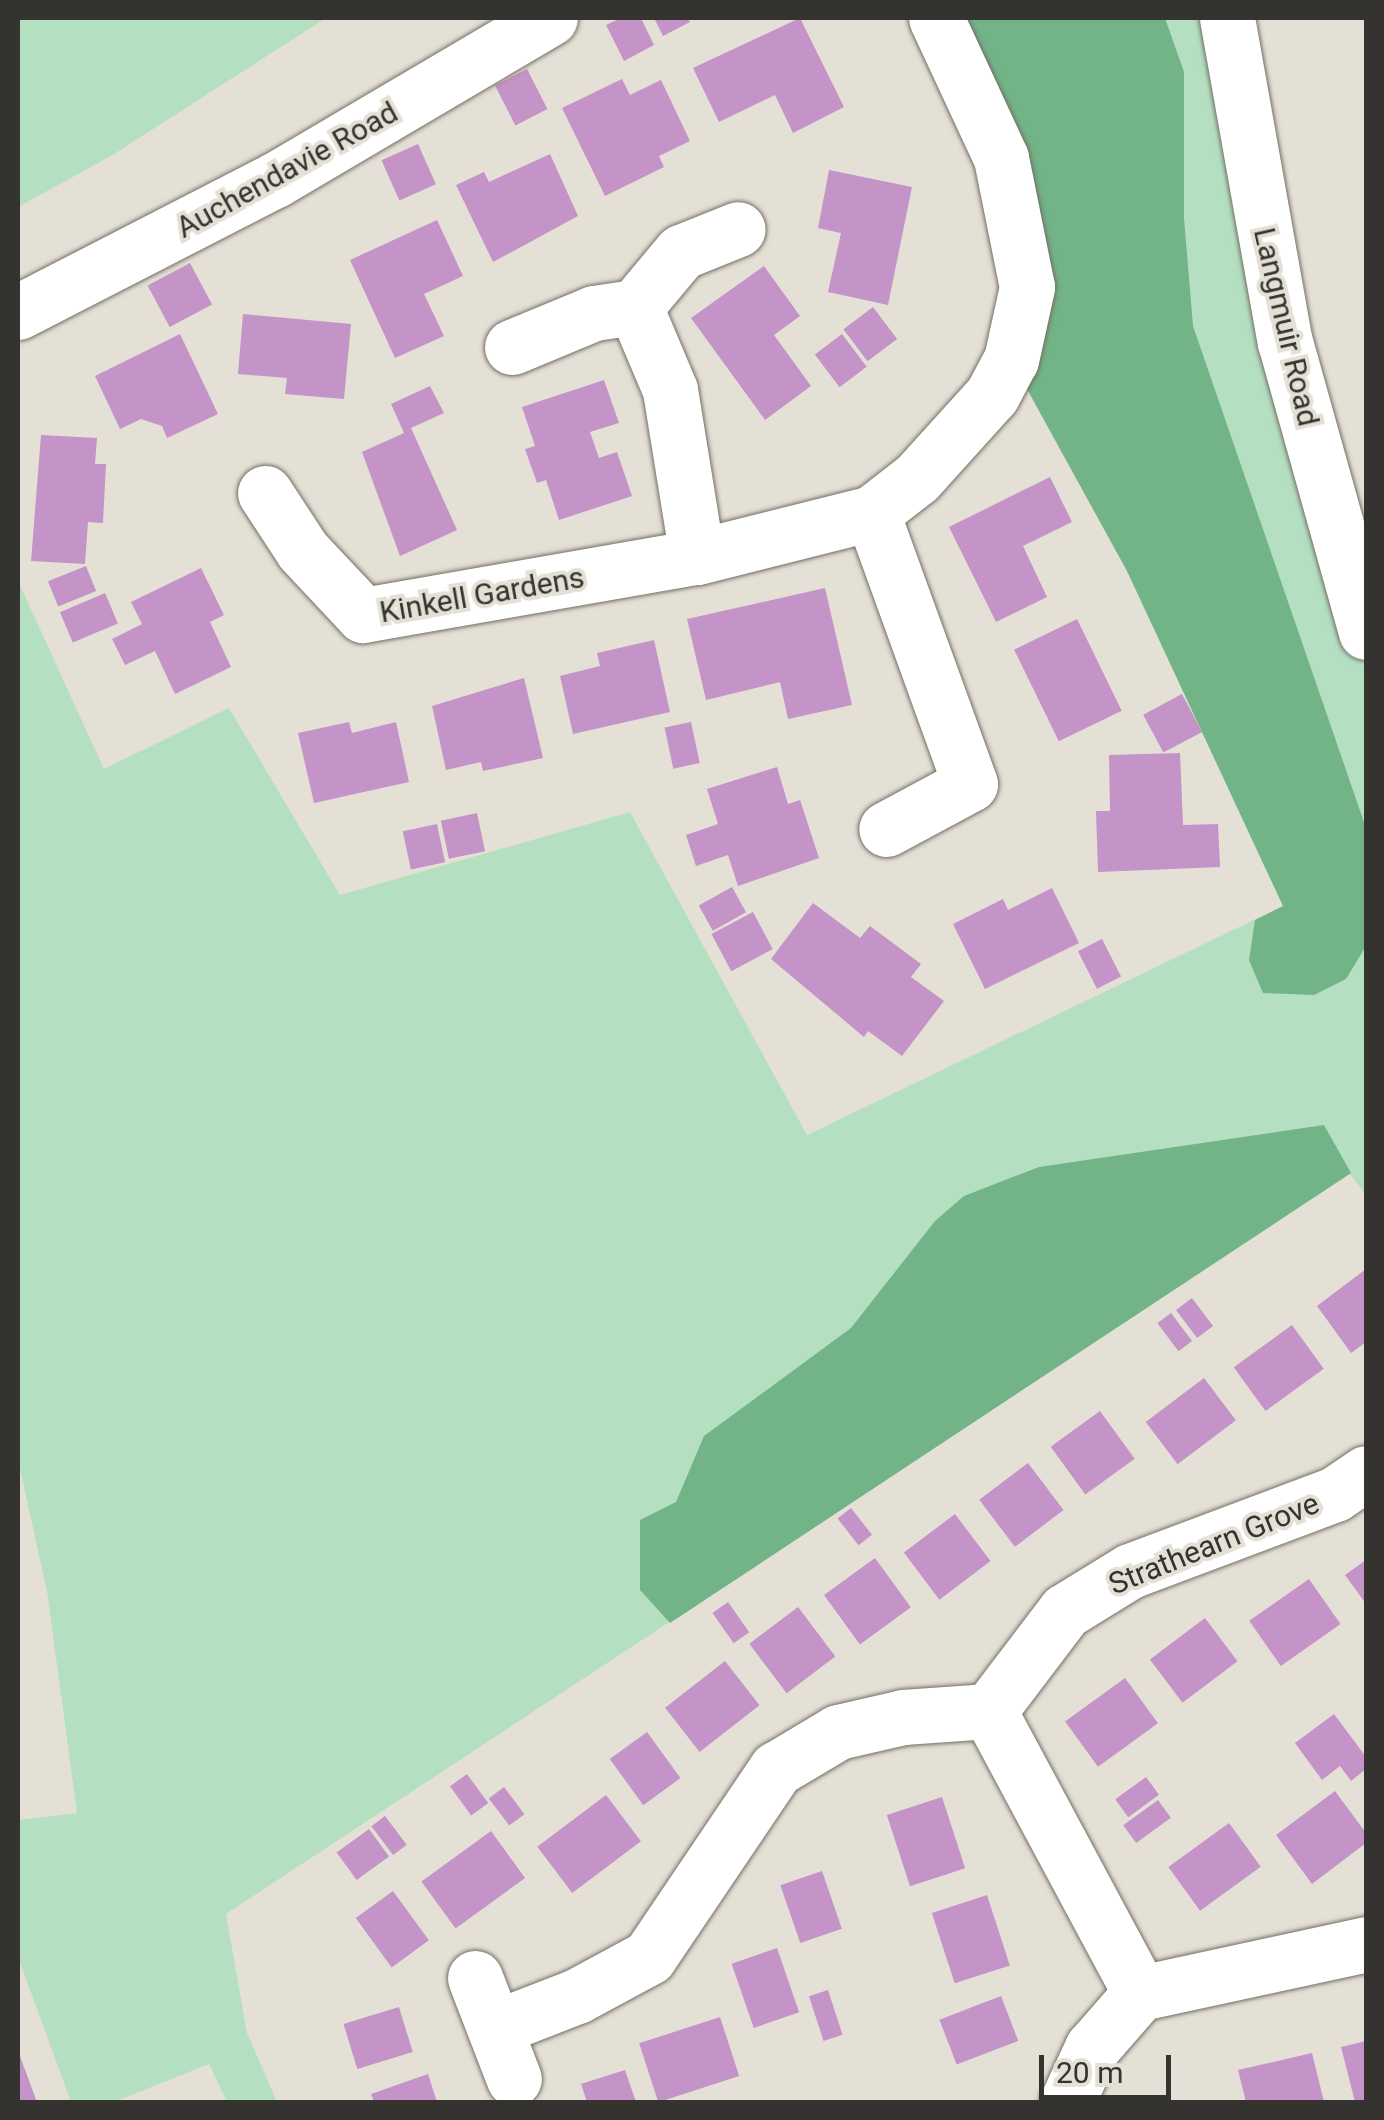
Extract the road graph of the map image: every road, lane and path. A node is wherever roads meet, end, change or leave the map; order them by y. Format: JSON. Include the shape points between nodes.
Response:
{"nodes":[{"id":1,"x":550,"y":18,"type":"edge"},
{"id":2,"x":936,"y":18,"type":"edge"},
{"id":3,"x":1226,"y":18,"type":"edge"},
{"id":4,"x":738,"y":229,"type":"dead end"},
{"id":5,"x":635,"y":307,"type":"junction"},
{"id":6,"x":18,"y":312,"type":"edge"},
{"id":7,"x":512,"y":347,"type":"dead end"},
{"id":8,"x":265,"y":493,"type":"dead end"},
{"id":9,"x":872,"y":513,"type":"junction"},
{"id":10,"x":697,"y":557,"type":"junction"},
{"id":11,"x":1366,"y":632,"type":"edge"},
{"id":12,"x":886,"y":829,"type":"dead end"},
{"id":13,"x":1366,"y":1473,"type":"edge"},
{"id":14,"x":989,"y":1711,"type":"junction"},
{"id":15,"x":1366,"y":1944,"type":"edge"},
{"id":16,"x":475,"y":1978,"type":"dead end"},
{"id":17,"x":1140,"y":1993,"type":"junction"},
{"id":18,"x":497,"y":2027,"type":"junction"},
{"id":19,"x":514,"y":2080,"type":"dead end"},
{"id":20,"x":1067,"y":2102,"type":"edge"}],
"edges":[{"from":1,"to":6,"type":"street","name":"Auchendavie Road","via":[[276,180]]},
{"from":2,"to":9,"type":"street","name":"Kinkell Gardens","via":[[1001,158],[1027,288],[1011,360],[992,395],[917,478]]},
{"from":3,"to":11,"type":"street","name":"Langmuir Road","via":[[1286,342]]},
{"from":4,"to":5,"type":"street","via":[[681,252]]},
{"from":5,"to":7,"type":"street","via":[[594,313]]},
{"from":5,"to":10,"type":"street","via":[[670,390]]},
{"from":8,"to":10,"type":"street","name":"Kinkell Gardens","via":[[303,551],[363,615]]},
{"from":9,"to":10,"type":"street","name":"Kinkell Gardens"},
{"from":9,"to":12,"type":"street","via":[[970,784]]},
{"from":13,"to":14,"type":"street","name":"Strathearn Grove","via":[[1335,1494],[1130,1571],[1065,1612]]},
{"from":14,"to":17,"type":"street"},
{"from":14,"to":18,"type":"street","via":[[904,1717],[838,1732],[776,1769],[649,1957],[577,1996]]},
{"from":15,"to":17,"type":"street"},
{"from":16,"to":18,"type":"street"},
{"from":17,"to":20,"type":"street","via":[[1092,2048]]},
{"from":18,"to":19,"type":"street"}]}
